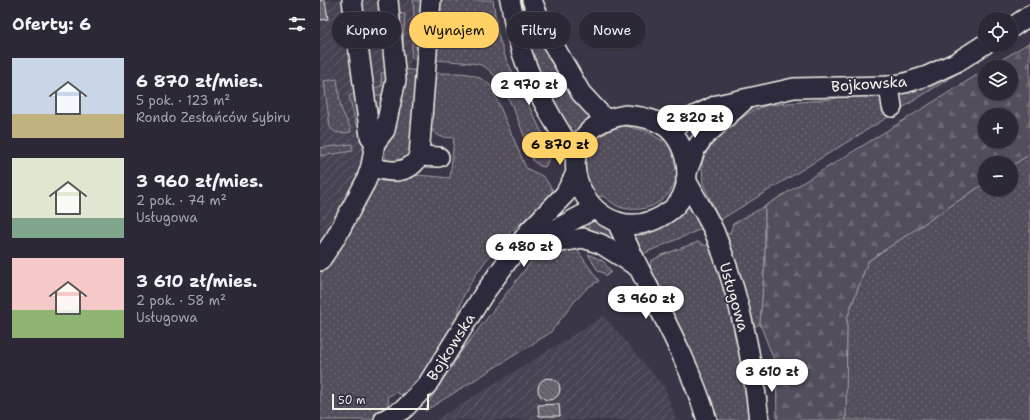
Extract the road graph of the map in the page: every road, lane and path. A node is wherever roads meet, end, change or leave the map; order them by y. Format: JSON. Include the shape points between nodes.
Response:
{"nodes":[{"id":1,"x":352,"y":0,"type":"edge"},
{"id":2,"x":388,"y":0,"type":"edge"},
{"id":3,"x":431,"y":0,"type":"edge"},
{"id":4,"x":510,"y":0,"type":"edge"},
{"id":5,"x":532,"y":0,"type":"edge"},
{"id":6,"x":1030,"y":16,"type":"edge"},
{"id":7,"x":1018,"y":24,"type":"edge"},
{"id":8,"x":978,"y":48,"type":"edge"},
{"id":9,"x":889,"y":86,"type":"junction"},
{"id":10,"x":745,"y":100,"type":"junction"},
{"id":11,"x":392,"y":102,"type":"junction"},
{"id":12,"x":366,"y":103,"type":"junction"},
{"id":13,"x":892,"y":107,"type":"dead end"},
{"id":14,"x":606,"y":120,"type":"junction"},
{"id":15,"x":663,"y":125,"type":"junction"},
{"id":16,"x":375,"y":143,"type":"junction"},
{"id":17,"x":575,"y":155,"type":"junction"},
{"id":18,"x":419,"y":156,"type":"junction"},
{"id":19,"x":439,"y":157,"type":"dead end"},
{"id":20,"x":371,"y":166,"type":"junction"},
{"id":21,"x":575,"y":175,"type":"junction"},
{"id":22,"x":687,"y":177,"type":"junction"},
{"id":23,"x":594,"y":209,"type":"junction"},
{"id":24,"x":617,"y":222,"type":"junction"},
{"id":25,"x":523,"y":250,"type":"junction"},
{"id":26,"x":320,"y":261,"type":"edge"},
{"id":27,"x":506,"y":263,"type":"junction"},
{"id":28,"x":636,"y":266,"type":"junction"},
{"id":29,"x":395,"y":417,"type":"edge"},
{"id":30,"x":707,"y":420,"type":"edge"},
{"id":31,"x":759,"y":420,"type":"edge"}],
"edges":[{"from":1,"to":12,"type":"street"},
{"from":2,"to":11,"type":"street","via":[[396,68]]},
{"from":3,"to":18,"type":"street"},
{"from":4,"to":17,"type":"street","via":[[518,40],[529,69],[541,96]]},
{"from":5,"to":14,"type":"street","via":[[542,25],[582,93]]},
{"from":6,"to":7,"type":"street"},
{"from":8,"to":9,"type":"street","name":"Bojkowska","via":[[927,76]]},
{"from":9,"to":10,"type":"street","name":"Bojkowska","via":[[794,88],[769,92]]},
{"from":9,"to":13,"type":"street"},
{"from":10,"to":15,"type":"street","name":"Bojkowska","via":[[717,105],[680,123]]},
{"from":10,"to":22,"type":"street","name":"Bojkowska","via":[[704,137],[696,148]]},
{"from":11,"to":12,"type":"street"},
{"from":11,"to":16,"type":"street","via":[[385,130]]},
{"from":12,"to":16,"type":"street","via":[[370,136]]},
{"from":14,"to":15,"type":"street","via":[[625,115]]},
{"from":14,"to":17,"type":"street","via":[[586,134]]},
{"from":15,"to":22,"type":"street","via":[[681,146],[686,159]]},
{"from":16,"to":20,"type":"street"},
{"from":17,"to":21,"type":"street"},
{"from":18,"to":19,"type":"street"},
{"from":18,"to":20,"type":"street","via":[[412,166],[399,171]]},
{"from":20,"to":26,"type":"street","via":[[366,181]]},
{"from":21,"to":23,"type":"street"},
{"from":21,"to":27,"type":"street","name":"Bojkowska","via":[[565,194],[529,231]]},
{"from":22,"to":24,"type":"street","via":[[682,195],[673,208],[661,217],[634,224]]},
{"from":22,"to":31,"type":"street","name":"Usługowa","via":[[713,230],[735,291],[753,369]]},
{"from":23,"to":24,"type":"street"},
{"from":23,"to":25,"type":"street","name":"Bojkowska","via":[[537,239]]},
{"from":24,"to":28,"type":"street"},
{"from":25,"to":27,"type":"street","name":"Bojkowska"},
{"from":25,"to":28,"type":"street","via":[[583,238],[601,244]]},
{"from":27,"to":29,"type":"street","name":"Bojkowska","via":[[428,385]]},
{"from":28,"to":30,"type":"street","via":[[683,361]]}]}
